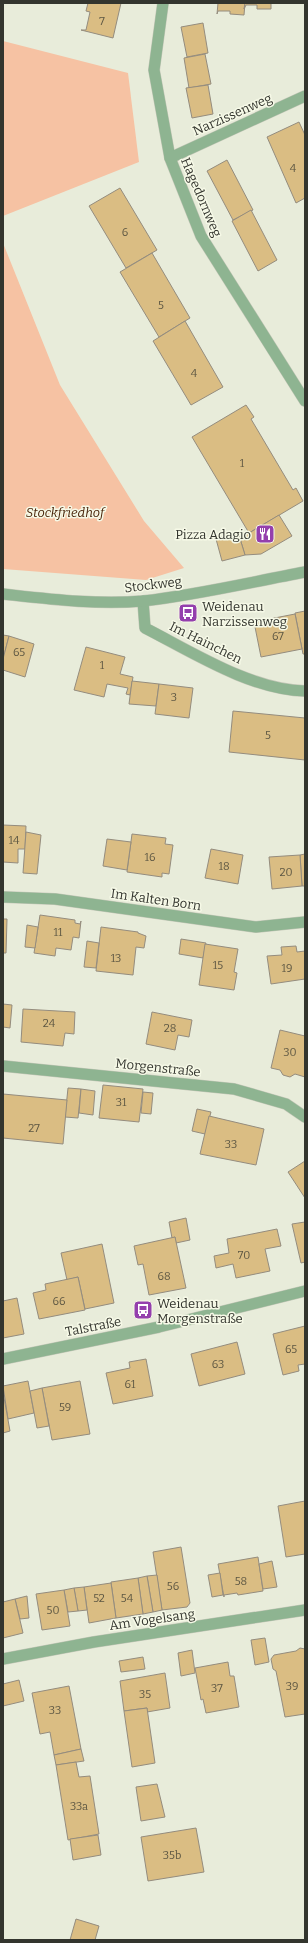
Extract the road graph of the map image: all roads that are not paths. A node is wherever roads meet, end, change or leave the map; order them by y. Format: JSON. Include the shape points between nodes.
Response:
{"nodes":[{"id":1,"x":163,"y":3,"type":"edge"},
{"id":2,"x":305,"y":96,"type":"edge"},
{"id":3,"x":170,"y":158,"type":"junction"},
{"id":4,"x":305,"y":401,"type":"edge"},
{"id":5,"x":305,"y":572,"type":"edge"},
{"id":6,"x":3,"y":594,"type":"edge"},
{"id":7,"x":143,"y":601,"type":"junction"},
{"id":8,"x":305,"y":691,"type":"edge"},
{"id":9,"x":3,"y":897,"type":"edge"},
{"id":10,"x":305,"y":922,"type":"edge"},
{"id":11,"x":3,"y":1066,"type":"edge"},
{"id":12,"x":305,"y":1117,"type":"edge"},
{"id":13,"x":305,"y":1292,"type":"edge"},
{"id":14,"x":3,"y":1359,"type":"edge"},
{"id":15,"x":305,"y":1610,"type":"edge"},
{"id":16,"x":3,"y":1659,"type":"edge"}],
"edges":[{"from":1,"to":3,"type":"street","name":"Hagedornweg","via":[[154,70]]},
{"from":2,"to":3,"type":"street","name":"Narzissenweg"},
{"from":3,"to":4,"type":"street","name":"Hagedornweg","via":[[201,236]]},
{"from":5,"to":7,"type":"street","name":"Stockweg"},
{"from":6,"to":7,"type":"street","name":"Stockweg","via":[[63,600]]},
{"from":7,"to":8,"type":"street","name":"Im Hainchen","via":[[145,628],[226,670],[285,690]]},
{"from":9,"to":10,"type":"street","name":"Im Kalten Born","via":[[55,899],[256,927]]},
{"from":11,"to":12,"type":"street","name":"Morgenstraße","via":[[234,1089],[286,1104]]},
{"from":13,"to":14,"type":"street","name":"Talstraße","via":[[158,1327]]},
{"from":15,"to":16,"type":"street","name":"Am Vogelsang","via":[[94,1642]]}]}
